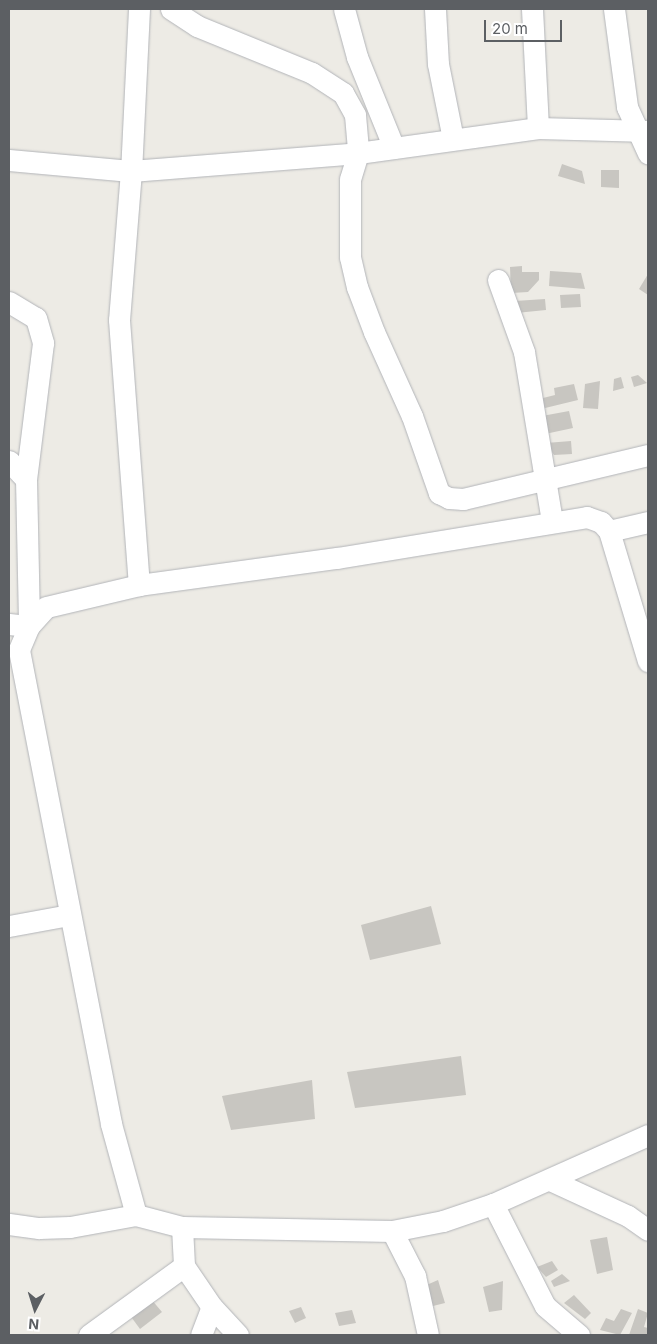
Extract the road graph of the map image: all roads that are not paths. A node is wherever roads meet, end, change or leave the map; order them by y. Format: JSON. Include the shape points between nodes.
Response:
{"nodes":[{"id":1,"x":139,"y":9,"type":"edge"},
{"id":2,"x":171,"y":9,"type":"edge"},
{"id":3,"x":344,"y":9,"type":"edge"},
{"id":4,"x":435,"y":9,"type":"edge"},
{"id":5,"x":532,"y":9,"type":"edge"},
{"id":6,"x":614,"y":9,"type":"edge"},
{"id":7,"x":538,"y":128,"type":"junction"},
{"id":8,"x":642,"y":130,"type":"edge"},
{"id":9,"x":453,"y":139,"type":"junction"},
{"id":10,"x":394,"y":148,"type":"junction"},
{"id":11,"x":358,"y":153,"type":"junction"},
{"id":12,"x":648,"y":153,"type":"edge"},
{"id":13,"x":9,"y":160,"type":"edge"},
{"id":14,"x":131,"y":171,"type":"junction"},
{"id":15,"x":498,"y":280,"type":"dead end"},
{"id":16,"x":9,"y":302,"type":"edge"},
{"id":17,"x":648,"y":455,"type":"edge"},
{"id":18,"x":9,"y":461,"type":"edge"},
{"id":19,"x":26,"y":479,"type":"junction"},
{"id":20,"x":544,"y":479,"type":"junction"},
{"id":21,"x":552,"y":522,"type":"junction"},
{"id":22,"x":648,"y":522,"type":"edge"},
{"id":23,"x":609,"y":531,"type":"junction"},
{"id":24,"x":139,"y":584,"type":"junction"},
{"id":25,"x":19,"y":625,"type":"edge"},
{"id":26,"x":648,"y":662,"type":"edge"},
{"id":27,"x":69,"y":915,"type":"junction"},
{"id":28,"x":9,"y":926,"type":"edge"},
{"id":29,"x":648,"y":1135,"type":"edge"},
{"id":30,"x":550,"y":1180,"type":"junction"},
{"id":31,"x":493,"y":1204,"type":"junction"},
{"id":32,"x":136,"y":1215,"type":"junction"},
{"id":33,"x":9,"y":1224,"type":"edge"},
{"id":34,"x":182,"y":1227,"type":"junction"},
{"id":35,"x":648,"y":1230,"type":"edge"},
{"id":36,"x":392,"y":1231,"type":"junction"},
{"id":37,"x":184,"y":1266,"type":"junction"},
{"id":38,"x":212,"y":1306,"type":"junction"},
{"id":39,"x":570,"y":1332,"type":"edge"},
{"id":40,"x":89,"y":1335,"type":"edge"},
{"id":41,"x":201,"y":1335,"type":"edge"},
{"id":42,"x":238,"y":1335,"type":"edge"},
{"id":43,"x":428,"y":1335,"type":"edge"}],
"edges":[{"from":1,"to":14,"type":"street"},
{"from":2,"to":11,"type":"street","via":[[197,26],[312,73],[343,93],[356,116]]},
{"from":3,"to":10,"type":"street","via":[[357,57]]},
{"from":4,"to":9,"type":"street","via":[[438,64]]},
{"from":5,"to":7,"type":"street"},
{"from":6,"to":8,"type":"street","via":[[621,79]]},
{"from":7,"to":8,"type":"street"},
{"from":7,"to":9,"type":"street"},
{"from":8,"to":12,"type":"street"},
{"from":9,"to":10,"type":"street"},
{"from":10,"to":11,"type":"street"},
{"from":11,"to":14,"type":"street"},
{"from":11,"to":20,"type":"street","via":[[350,179],[348,240],[357,287],[412,416],[439,493],[463,499]]},
{"from":13,"to":14,"type":"street"},
{"from":14,"to":24,"type":"street","via":[[119,320]]},
{"from":15,"to":20,"type":"street","via":[[524,352]]},
{"from":16,"to":19,"type":"street","via":[[36,318],[43,343]]},
{"from":17,"to":20,"type":"street"},
{"from":18,"to":19,"type":"street"},
{"from":19,"to":25,"type":"street"},
{"from":20,"to":21,"type":"street"},
{"from":21,"to":23,"type":"street","via":[[587,517],[601,522]]},
{"from":21,"to":24,"type":"street","via":[[337,558]]},
{"from":22,"to":23,"type":"street"},
{"from":23,"to":26,"type":"street"},
{"from":24,"to":25,"type":"street","via":[[46,607]]},
{"from":25,"to":27,"type":"street","via":[[19,650]]},
{"from":27,"to":28,"type":"street"},
{"from":27,"to":32,"type":"street","via":[[111,1124]]},
{"from":29,"to":30,"type":"street"},
{"from":30,"to":31,"type":"street"},
{"from":30,"to":35,"type":"street","via":[[628,1216]]},
{"from":31,"to":36,"type":"street","via":[[443,1221]]},
{"from":31,"to":39,"type":"street","via":[[545,1306]]},
{"from":32,"to":33,"type":"street","via":[[70,1227],[39,1228]]},
{"from":32,"to":34,"type":"street"},
{"from":34,"to":36,"type":"street"},
{"from":34,"to":37,"type":"street"},
{"from":36,"to":43,"type":"street","via":[[415,1276]]},
{"from":37,"to":38,"type":"street"},
{"from":37,"to":40,"type":"street"},
{"from":38,"to":41,"type":"street"},
{"from":38,"to":42,"type":"street"}]}
